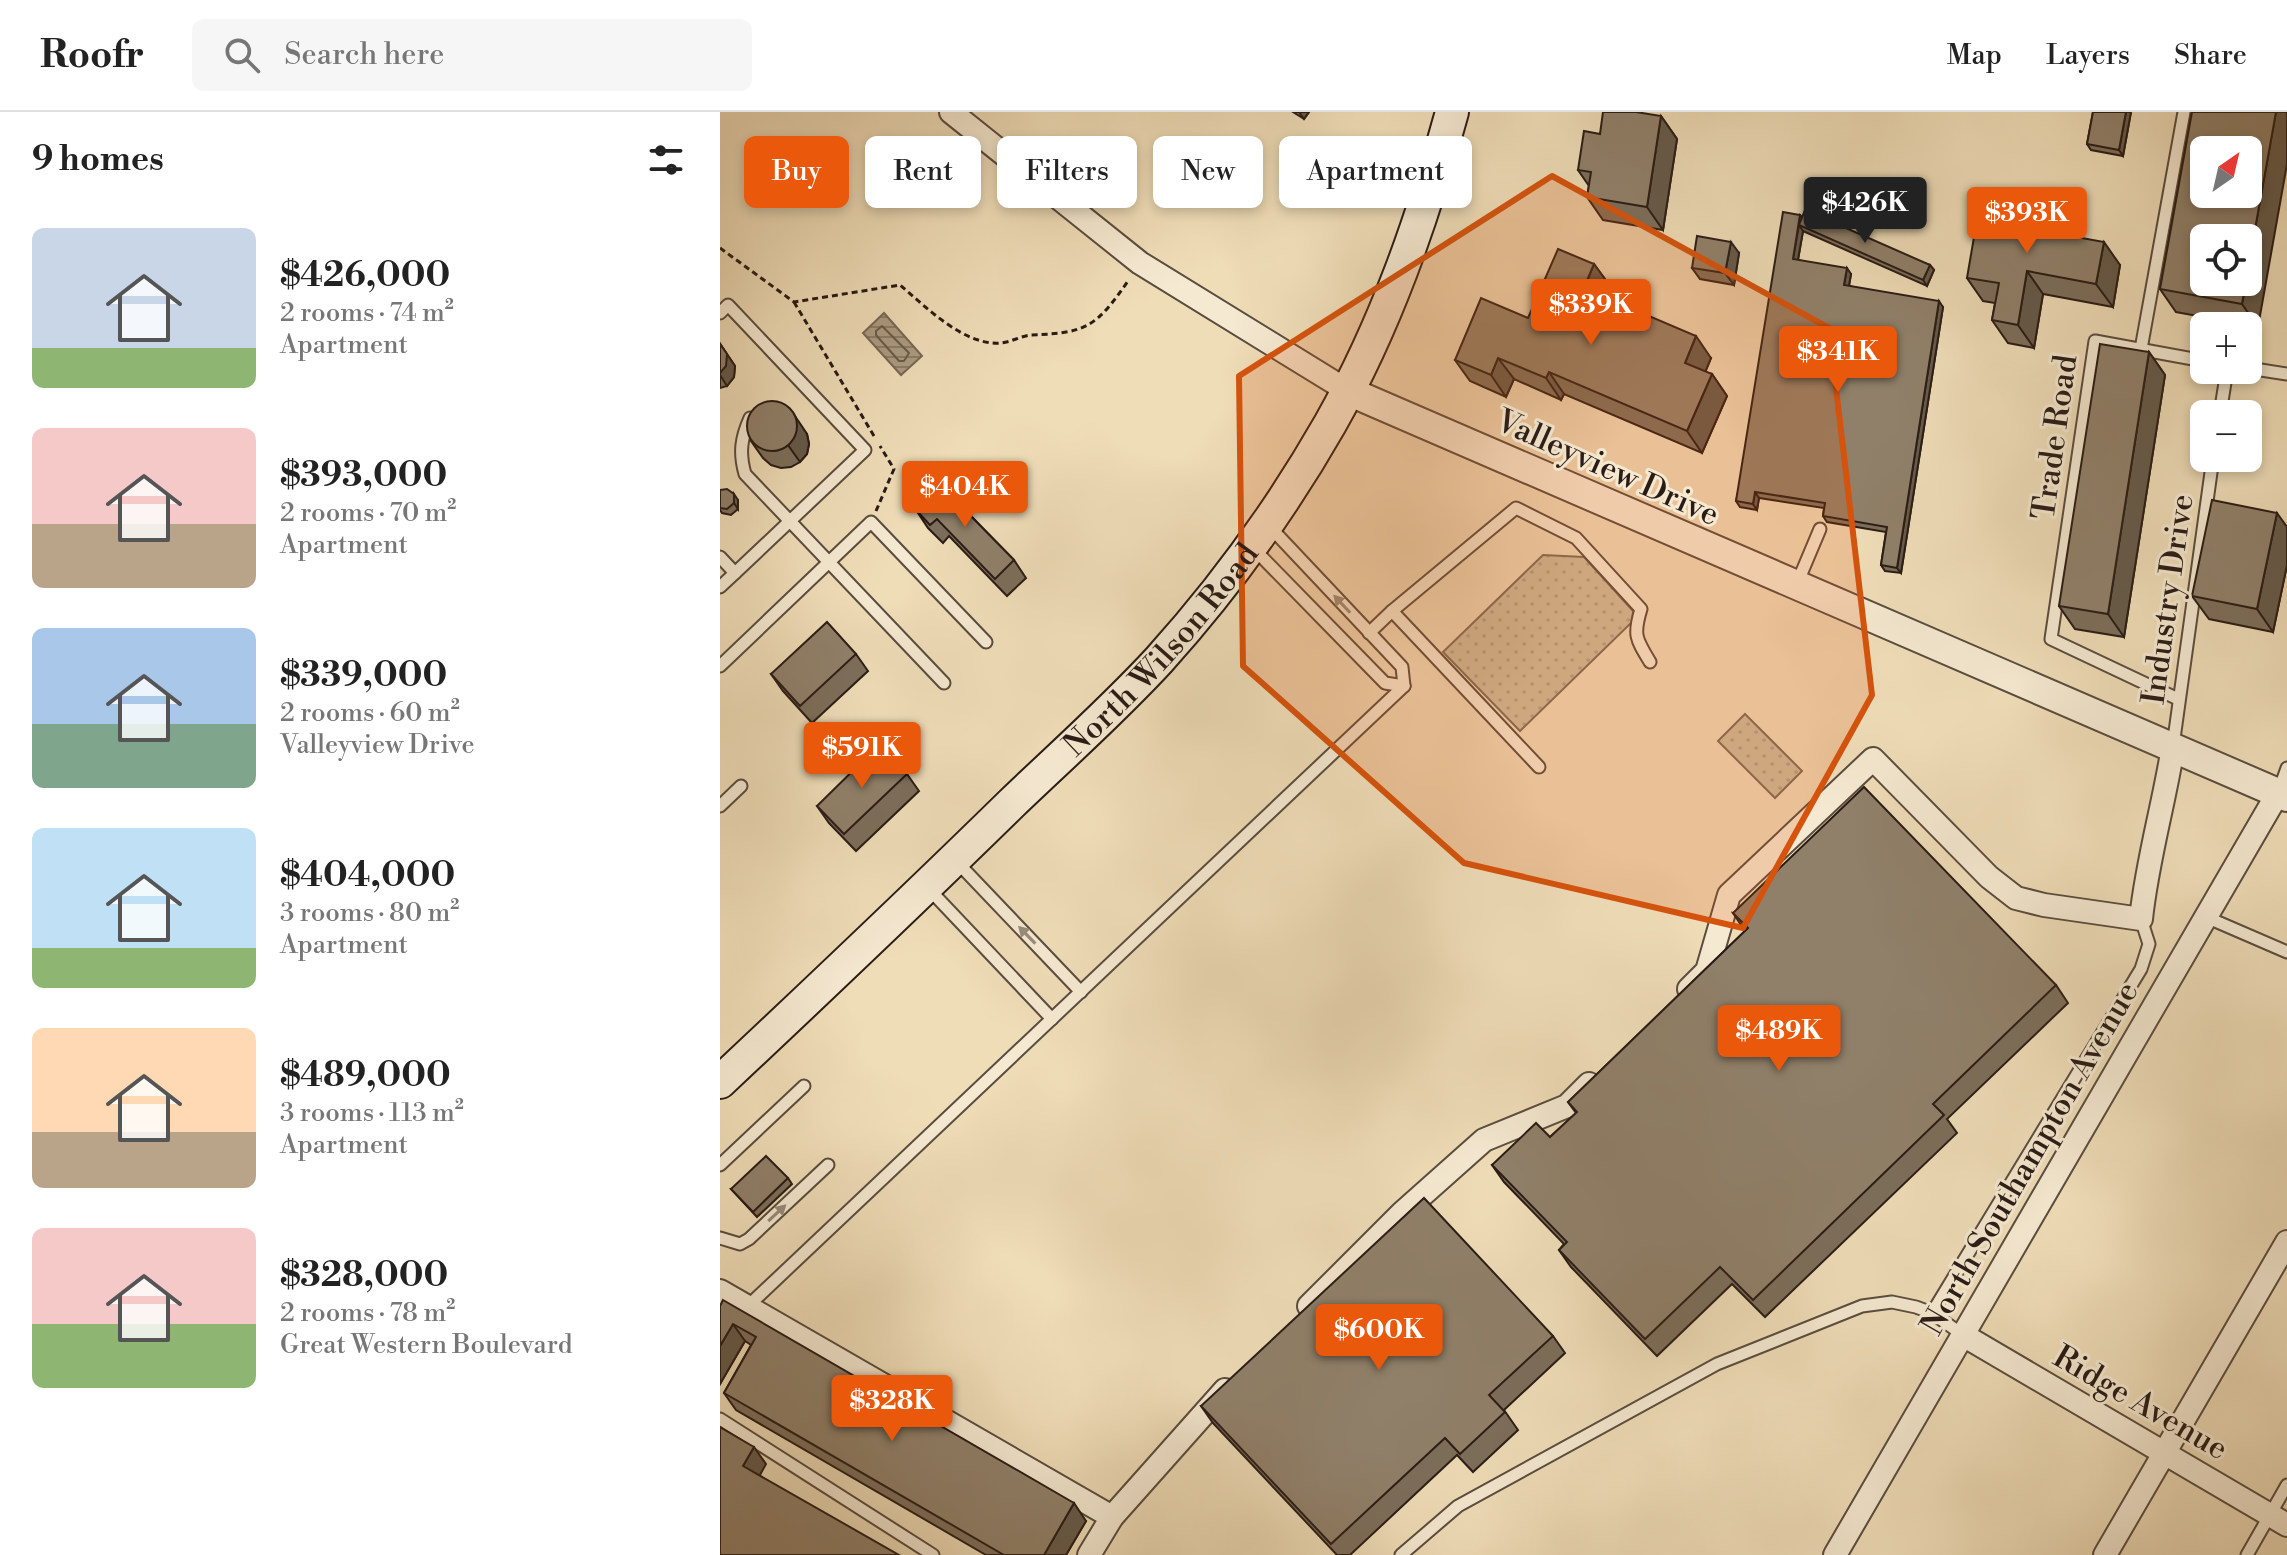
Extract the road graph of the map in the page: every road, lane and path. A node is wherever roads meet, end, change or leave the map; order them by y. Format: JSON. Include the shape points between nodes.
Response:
{"nodes":[{"id":1,"x":951,"y":112,"type":"edge"},
{"id":2,"x":1452,"y":112,"type":"edge"},
{"id":3,"x":2184,"y":112,"type":"edge"},
{"id":4,"x":720,"y":248,"type":"edge"},
{"id":5,"x":1140,"y":263,"type":"junction"},
{"id":6,"x":794,"y":302,"type":"junction"},
{"id":7,"x":720,"y":312,"type":"edge"},
{"id":8,"x":2141,"y":349,"type":"junction"},
{"id":9,"x":2190,"y":358,"type":"edge"},
{"id":10,"x":2262,"y":370,"type":"edge"},
{"id":11,"x":2287,"y":374,"type":"edge"},
{"id":12,"x":1348,"y":391,"type":"junction"},
{"id":13,"x":750,"y":418,"type":"edge"},
{"id":14,"x":2211,"y":472,"type":"edge"},
{"id":15,"x":789,"y":521,"type":"junction"},
{"id":16,"x":871,"y":522,"type":"junction"},
{"id":17,"x":1820,"y":529,"type":"dead end"},
{"id":18,"x":1258,"y":535,"type":"junction"},
{"id":19,"x":720,"y":557,"type":"edge"},
{"id":20,"x":829,"y":562,"type":"junction"},
{"id":21,"x":735,"y":573,"type":"junction"},
{"id":22,"x":720,"y":587,"type":"edge"},
{"id":23,"x":1796,"y":587,"type":"junction"},
{"id":24,"x":1392,"y":611,"type":"junction"},
{"id":25,"x":1369,"y":633,"type":"junction"},
{"id":26,"x":986,"y":642,"type":"dead end"},
{"id":27,"x":1650,"y":662,"type":"dead end"},
{"id":28,"x":720,"y":666,"type":"edge"},
{"id":29,"x":944,"y":683,"type":"dead end"},
{"id":30,"x":1404,"y":686,"type":"junction"},
{"id":31,"x":2178,"y":699,"type":"junction"},
{"id":32,"x":2173,"y":747,"type":"junction"},
{"id":33,"x":1539,"y":767,"type":"dead end"},
{"id":34,"x":741,"y":786,"type":"dead end"},
{"id":35,"x":2284,"y":786,"type":"edge"},
{"id":36,"x":720,"y":806,"type":"edge"},
{"id":37,"x":955,"y":859,"type":"junction"},
{"id":38,"x":926,"y":887,"type":"junction"},
{"id":39,"x":2206,"y":917,"type":"junction"},
{"id":40,"x":2141,"y":919,"type":"junction"},
{"id":41,"x":2287,"y":952,"type":"edge"},
{"id":42,"x":1081,"y":992,"type":"junction"},
{"id":43,"x":1672,"y":1004,"type":"edge"},
{"id":44,"x":1052,"y":1019,"type":"junction"},
{"id":45,"x":1601,"y":1072,"type":"edge"},
{"id":46,"x":720,"y":1082,"type":"edge"},
{"id":47,"x":804,"y":1086,"type":"dead end"},
{"id":48,"x":720,"y":1165,"type":"edge"},
{"id":49,"x":828,"y":1165,"type":"dead end"},
{"id":50,"x":720,"y":1238,"type":"edge"},
{"id":51,"x":2287,"y":1242,"type":"edge"},
{"id":52,"x":720,"y":1291,"type":"edge"},
{"id":53,"x":747,"y":1307,"type":"junction"},
{"id":54,"x":1932,"y":1313,"type":"junction"},
{"id":55,"x":1290,"y":1325,"type":"edge"},
{"id":56,"x":1963,"y":1335,"type":"junction"},
{"id":57,"x":1244,"y":1371,"type":"edge"},
{"id":58,"x":720,"y":1419,"type":"edge"},
{"id":59,"x":2164,"y":1453,"type":"junction"},
{"id":60,"x":2287,"y":1485,"type":"edge"},
{"id":61,"x":1112,"y":1517,"type":"junction"},
{"id":62,"x":2278,"y":1520,"type":"edge"},
{"id":63,"x":1095,"y":1551,"type":"edge"},
{"id":64,"x":933,"y":1555,"type":"edge"},
{"id":65,"x":1401,"y":1555,"type":"edge"},
{"id":66,"x":1835,"y":1555,"type":"edge"},
{"id":67,"x":2105,"y":1555,"type":"edge"},
{"id":68,"x":2247,"y":1555,"type":"edge"}],
"edges":[{"from":1,"to":5,"type":"street","name":"Valleyview Drive"},
{"from":2,"to":12,"type":"main road","name":"North Wilson Road","via":[[1401,274]]},
{"from":3,"to":8,"type":"lane"},
{"from":4,"to":6,"type":"path"},
{"from":5,"to":6,"type":"path","via":[[1092,325],[1000,343],[947,325],[900,285]]},
{"from":5,"to":12,"type":"street","name":"Valleyview Drive"},
{"from":6,"to":16,"type":"path","via":[[894,469]]},
{"from":7,"to":15,"type":"lane","via":[[728,305],[865,450]]},
{"from":8,"to":9,"type":"lane"},
{"from":8,"to":31,"type":"lane","name":"Trade Road","via":[[2095,341],[2051,639]]},
{"from":10,"to":11,"type":"lane"},
{"from":12,"to":18,"type":"main road","name":"North Wilson Road"},
{"from":12,"to":23,"type":"street","name":"Valleyview Drive"},
{"from":13,"to":15,"type":"lane","via":[[740,457],[745,474]]},
{"from":14,"to":31,"type":"lane","name":"Industry Drive"},
{"from":15,"to":20,"type":"lane"},
{"from":15,"to":21,"type":"lane"},
{"from":16,"to":20,"type":"lane"},
{"from":16,"to":26,"type":"lane"},
{"from":17,"to":23,"type":"lane"},
{"from":25,"to":18,"type":"lane","one_way":true},
{"from":18,"to":30,"type":"lane","via":[[1385,683]]},
{"from":18,"to":37,"type":"main road","name":"North Wilson Road","via":[[1158,660]]},
{"from":19,"to":21,"type":"lane"},
{"from":20,"to":28,"type":"lane"},
{"from":20,"to":29,"type":"lane"},
{"from":21,"to":22,"type":"lane"},
{"from":23,"to":32,"type":"street","name":"Valleyview Drive"},
{"from":24,"to":25,"type":"lane"},
{"from":24,"to":27,"type":"lane","via":[[1516,508],[1576,538],[1641,609],[1636,639]]},
{"from":24,"to":33,"type":"lane"},
{"from":25,"to":30,"type":"lane","via":[[1402,667]]},
{"from":30,"to":42,"type":"lane"},
{"from":31,"to":32,"type":"lane","name":"Industry Drive"},
{"from":32,"to":35,"type":"street","name":"Valleyview Drive"},
{"from":32,"to":40,"type":"street"},
{"from":34,"to":36,"type":"lane"},
{"from":35,"to":39,"type":"street","name":"North Southampton Avenue"},
{"from":37,"to":38,"type":"main road","name":"North Wilson Road"},
{"from":42,"to":37,"type":"lane","one_way":true},
{"from":38,"to":44,"type":"lane"},
{"from":38,"to":46,"type":"main road","name":"North Wilson Road"},
{"from":39,"to":41,"type":"lane"},
{"from":39,"to":56,"type":"street","name":"North Southampton Avenue"},
{"from":40,"to":43,"type":"street","via":[[2016,898],[1873,759],[1729,895],[1707,971]]},
{"from":40,"to":54,"type":"lane","via":[[2149,944],[2141,969]]},
{"from":42,"to":44,"type":"lane"},
{"from":44,"to":53,"type":"lane"},
{"from":45,"to":55,"type":"street","via":[[1567,1106],[1484,1140]]},
{"from":47,"to":48,"type":"lane"},
{"from":50,"to":49,"type":"lane","one_way":true,"via":[[740,1244],[749,1239]]},
{"from":51,"to":59,"type":"street"},
{"from":52,"to":53,"type":"street"},
{"from":53,"to":61,"type":"street"},
{"from":54,"to":56,"type":"lane"},
{"from":54,"to":65,"type":"lane","via":[[1892,1302],[1862,1306],[1717,1364],[1458,1506]]},
{"from":56,"to":59,"type":"street","name":"Ridge Avenue"},
{"from":56,"to":66,"type":"street","name":"North Southampton Avenue"},
{"from":57,"to":61,"type":"street"},
{"from":58,"to":64,"type":"lane"},
{"from":59,"to":62,"type":"street","name":"Ridge Avenue"},
{"from":59,"to":67,"type":"street"},
{"from":60,"to":62,"type":"lane"},
{"from":61,"to":63,"type":"street"},
{"from":62,"to":68,"type":"lane"}]}
